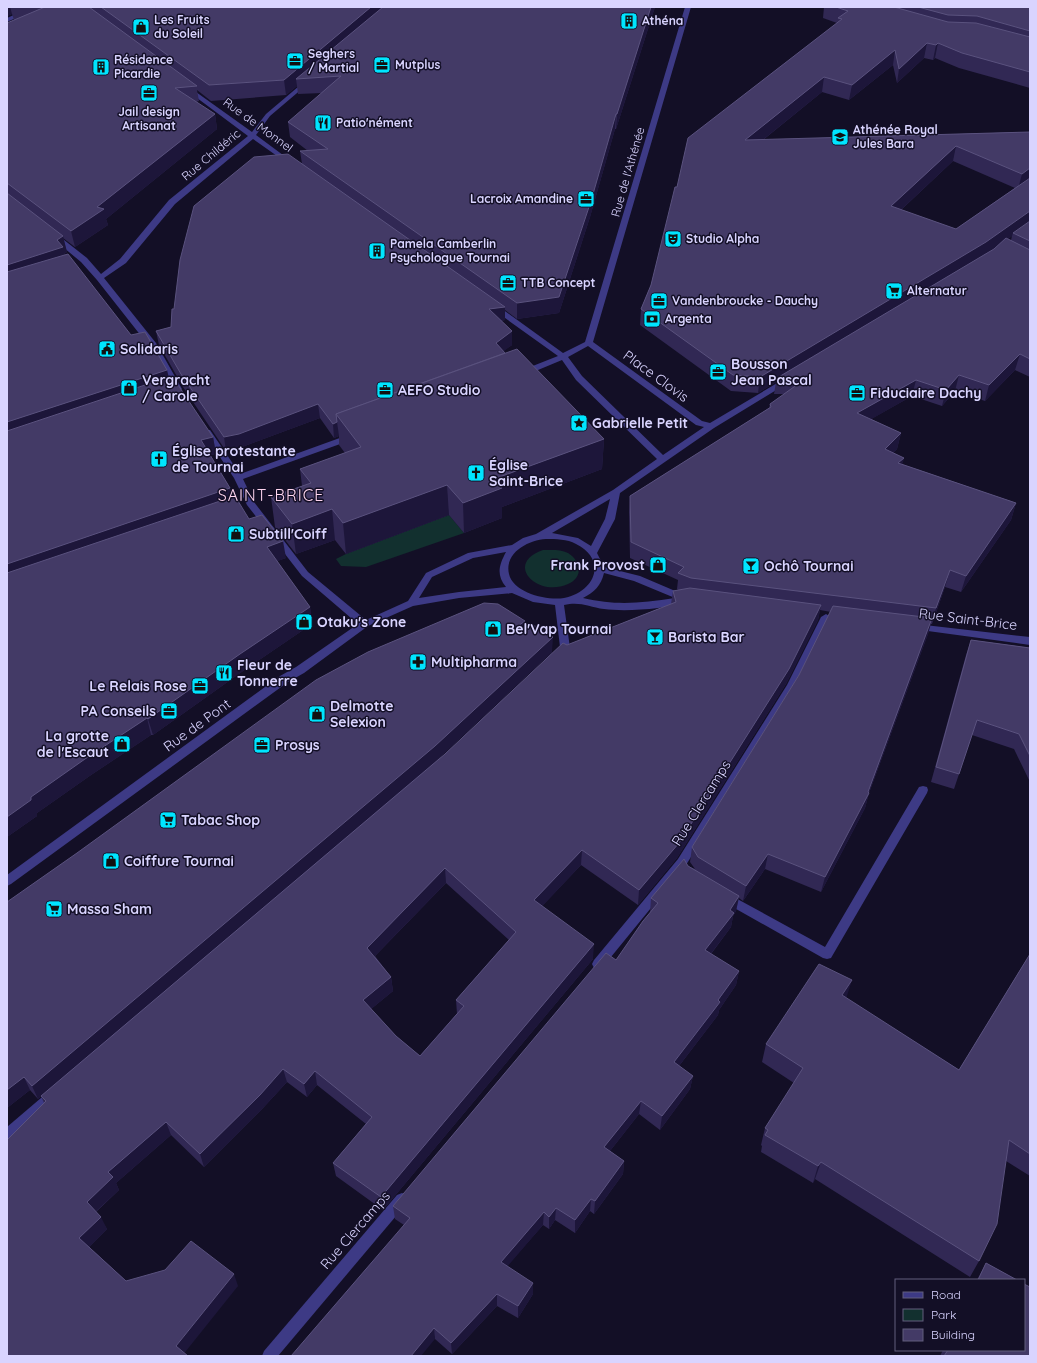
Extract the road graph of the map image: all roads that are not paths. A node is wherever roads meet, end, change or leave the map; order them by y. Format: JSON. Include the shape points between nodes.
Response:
{"nodes":[{"id":1,"x":37,"y":7,"type":"edge"},
{"id":2,"x":688,"y":7,"type":"edge"},
{"id":3,"x":7,"y":20,"type":"edge"},
{"id":4,"x":310,"y":79,"type":"edge"},
{"id":5,"x":181,"y":83,"type":"edge"},
{"id":6,"x":252,"y":136,"type":"junction"},
{"id":7,"x":294,"y":166,"type":"edge"},
{"id":8,"x":50,"y":233,"type":"edge"},
{"id":9,"x":100,"y":278,"type":"junction"},
{"id":10,"x":486,"y":301,"type":"edge"},
{"id":11,"x":589,"y":344,"type":"junction"},
{"id":12,"x":563,"y":356,"type":"junction"},
{"id":13,"x":518,"y":375,"type":"edge"},
{"id":14,"x":792,"y":378,"type":"edge"},
{"id":15,"x":177,"y":391,"type":"edge"},
{"id":16,"x":711,"y":426,"type":"junction"},
{"id":17,"x":204,"y":427,"type":"edge"},
{"id":18,"x":362,"y":433,"type":"edge"},
{"id":19,"x":662,"y":459,"type":"junction"},
{"id":20,"x":238,"y":478,"type":"junction"},
{"id":21,"x":616,"y":492,"type":"junction"},
{"id":22,"x":250,"y":503,"type":"junction"},
{"id":23,"x":240,"y":506,"type":"edge"},
{"id":24,"x":538,"y":537,"type":"junction"},
{"id":25,"x":513,"y":548,"type":"junction"},
{"id":26,"x":594,"y":552,"type":"junction"},
{"id":27,"x":600,"y":569,"type":"junction"},
{"id":28,"x":514,"y":589,"type":"junction"},
{"id":29,"x":574,"y":599,"type":"junction"},
{"id":30,"x":559,"y":602,"type":"junction"},
{"id":31,"x":410,"y":603,"type":"junction"},
{"id":32,"x":826,"y":617,"type":"edge"},
{"id":33,"x":365,"y":624,"type":"junction"},
{"id":34,"x":903,"y":626,"type":"edge"},
{"id":35,"x":1030,"y":641,"type":"edge"},
{"id":36,"x":548,"y":664,"type":"edge"},
{"id":37,"x":923,"y":790,"type":"dead end"},
{"id":38,"x":7,"y":880,"type":"edge"},
{"id":39,"x":715,"y":891,"type":"edge"},
{"id":40,"x":590,"y":973,"type":"edge"},
{"id":41,"x":59,"y":1090,"type":"edge"},
{"id":42,"x":7,"y":1135,"type":"edge"},
{"id":43,"x":410,"y":1188,"type":"edge"},
{"id":44,"x":269,"y":1356,"type":"edge"}],
"edges":[{"from":1,"to":3,"type":"street"},
{"from":2,"to":11,"type":"street","name":"Rue de l'Athénée"},
{"from":4,"to":6,"type":"street","name":"Rue Childéric","via":[[268,115]]},
{"from":5,"to":6,"type":"street","name":"Rue de Monnel"},
{"from":6,"to":7,"type":"street","name":"Rue de Monnel"},
{"from":6,"to":9,"type":"street","name":"Rue Childéric","via":[[172,202],[123,261]]},
{"from":8,"to":9,"type":"street"},
{"from":9,"to":15,"type":"street","via":[[153,345]]},
{"from":10,"to":12,"type":"street"},
{"from":11,"to":12,"type":"street"},
{"from":11,"to":16,"type":"street","name":"Place Clovis","via":[[699,423]]},
{"from":12,"to":13,"type":"street"},
{"from":12,"to":19,"type":"street","via":[[580,378]]},
{"from":14,"to":16,"type":"street"},
{"from":16,"to":19,"type":"street"},
{"from":17,"to":20,"type":"street"},
{"from":18,"to":20,"type":"street"},
{"from":19,"to":21,"type":"street"},
{"from":20,"to":22,"type":"street"},
{"from":21,"to":24,"type":"street"},
{"from":21,"to":26,"type":"street","via":[[610,519]]},
{"from":22,"to":23,"type":"street"},
{"from":22,"to":33,"type":"street","via":[[305,574]]},
{"from":24,"to":25,"type":"street"},
{"from":24,"to":26,"type":"street","via":[[559,536],[579,541]]},
{"from":25,"to":28,"type":"street","via":[[504,561],[504,574]]},
{"from":25,"to":31,"type":"street","via":[[471,555],[429,575]]},
{"from":26,"to":27,"type":"street"},
{"from":27,"to":29,"type":"street","via":[[598,580],[591,589]]},
{"from":27,"to":29,"type":"street","via":[[638,578],[692,600],[632,607],[604,606]]},
{"from":28,"to":30,"type":"street","via":[[524,596],[542,602]]},
{"from":28,"to":31,"type":"street","name":"Rue de Pont"},
{"from":29,"to":30,"type":"street"},
{"from":30,"to":36,"type":"street","via":[[565,648]]},
{"from":31,"to":33,"type":"street","name":"Rue de Pont"},
{"from":32,"to":40,"type":"street","name":"Rue Clercamps","via":[[791,687],[685,867]]},
{"from":33,"to":38,"type":"street","name":"Rue de Pont","via":[[284,679]]},
{"from":34,"to":35,"type":"street","name":"Rue Saint-Brice"},
{"from":37,"to":39,"type":"street","via":[[827,954]]},
{"from":41,"to":42,"type":"street"},
{"from":43,"to":44,"type":"street","name":"Rue Clercamps"}]}
